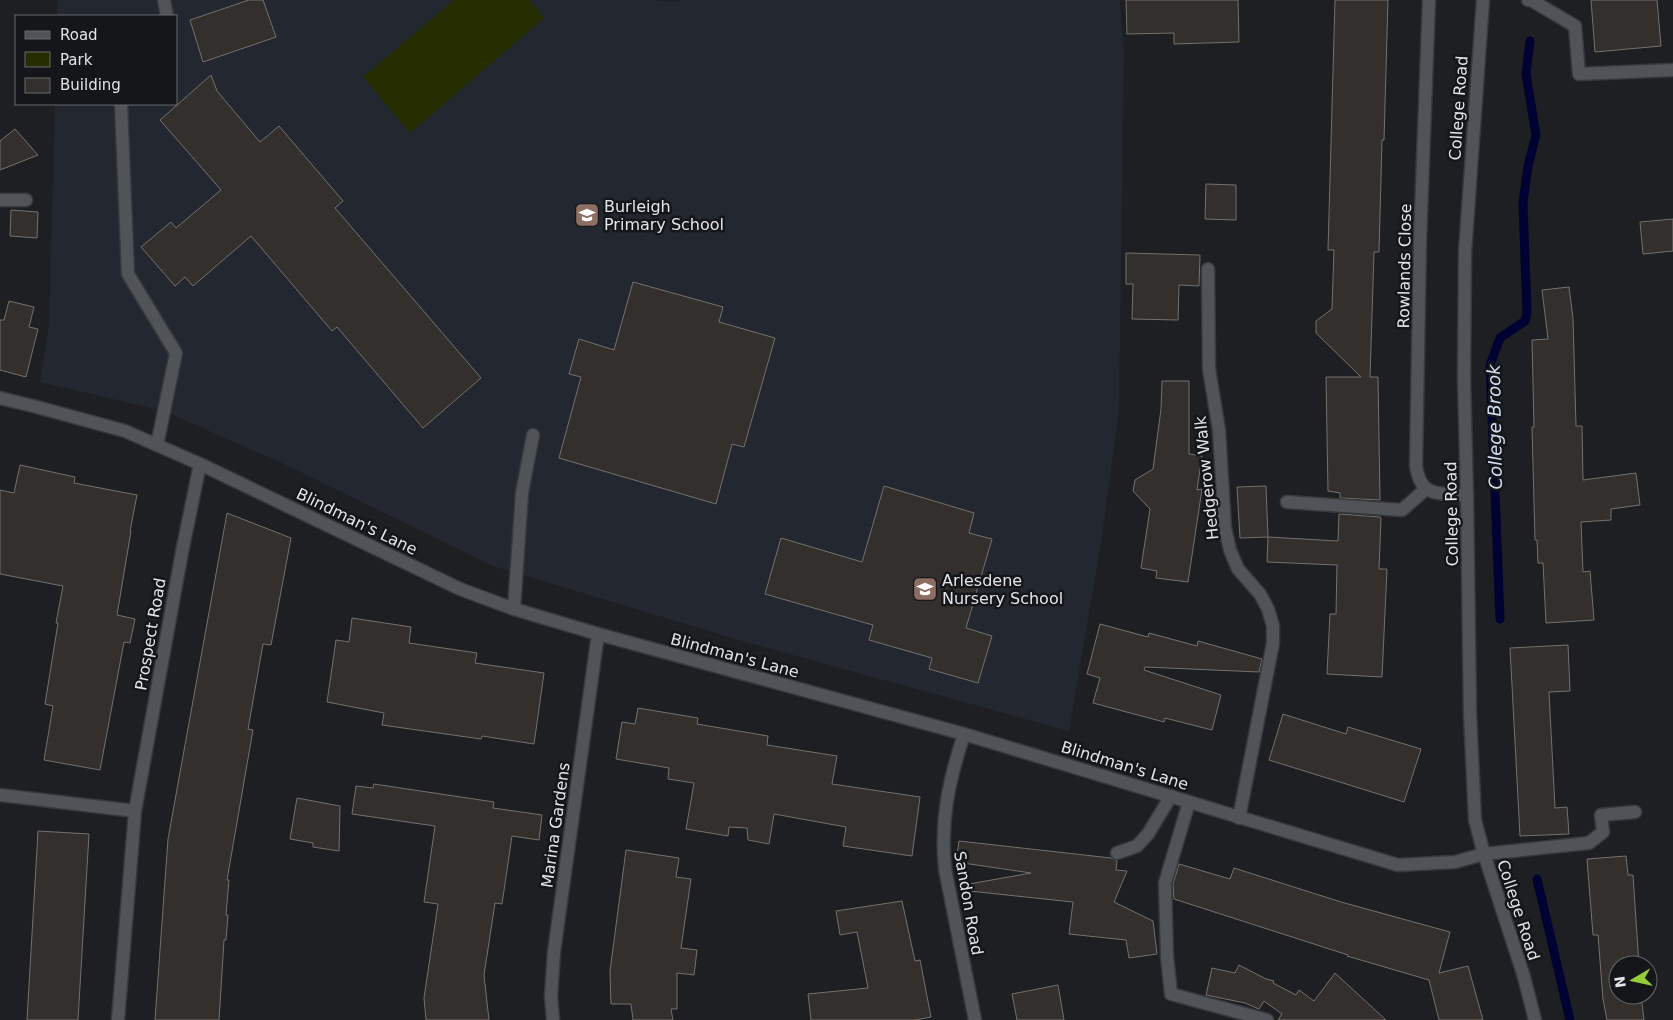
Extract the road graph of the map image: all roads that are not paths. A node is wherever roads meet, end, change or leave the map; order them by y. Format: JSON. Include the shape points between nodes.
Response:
{"nodes":[{"id":1,"x":164,"y":0,"type":"edge"},
{"id":2,"x":1429,"y":0,"type":"edge"},
{"id":3,"x":1483,"y":0,"type":"edge"},
{"id":4,"x":1528,"y":0,"type":"edge"},
{"id":5,"x":167,"y":15,"type":"edge"},
{"id":6,"x":1673,"y":70,"type":"edge"},
{"id":7,"x":121,"y":105,"type":"edge"},
{"id":8,"x":0,"y":200,"type":"edge"},
{"id":9,"x":26,"y":200,"type":"dead end"},
{"id":10,"x":1208,"y":269,"type":"dead end"},
{"id":11,"x":0,"y":398,"type":"edge"},
{"id":12,"x":533,"y":435,"type":"dead end"},
{"id":13,"x":157,"y":445,"type":"junction"},
{"id":14,"x":200,"y":464,"type":"junction"},
{"id":15,"x":1426,"y":489,"type":"junction"},
{"id":16,"x":1467,"y":496,"type":"junction"},
{"id":17,"x":1287,"y":502,"type":"dead end"},
{"id":18,"x":514,"y":608,"type":"junction"},
{"id":19,"x":598,"y":634,"type":"junction"},
{"id":20,"x":964,"y":734,"type":"junction"},
{"id":21,"x":0,"y":795,"type":"edge"},
{"id":22,"x":1172,"y":796,"type":"junction"},
{"id":23,"x":1189,"y":802,"type":"junction"},
{"id":24,"x":135,"y":811,"type":"junction"},
{"id":25,"x":1636,"y":812,"type":"dead end"},
{"id":26,"x":1239,"y":818,"type":"junction"},
{"id":27,"x":1117,"y":853,"type":"dead end"},
{"id":28,"x":1484,"y":854,"type":"junction"},
{"id":29,"x":118,"y":1020,"type":"edge"},
{"id":30,"x":553,"y":1020,"type":"edge"},
{"id":31,"x":975,"y":1020,"type":"edge"},
{"id":32,"x":1267,"y":1020,"type":"edge"},
{"id":33,"x":1535,"y":1020,"type":"edge"}],
"edges":[{"from":1,"to":5,"type":"street"},
{"from":2,"to":15,"type":"street","name":"Rowlands Close","via":[[1416,466],[1421,484]]},
{"from":3,"to":16,"type":"street","name":"College Road","via":[[1465,252]]},
{"from":4,"to":6,"type":"street","via":[[1575,26],[1579,74]]},
{"from":7,"to":13,"type":"street","via":[[128,274],[176,353]]},
{"from":8,"to":9,"type":"street"},
{"from":10,"to":26,"type":"street","name":"Hedgerow Walk","via":[[1209,369],[1219,430],[1225,528],[1238,568],[1260,594],[1273,626],[1273,643]]},
{"from":11,"to":13,"type":"street","name":"Blindman's Lane","via":[[124,431]]},
{"from":12,"to":18,"type":"street","via":[[522,494]]},
{"from":13,"to":14,"type":"street","name":"Blindman's Lane"},
{"from":14,"to":18,"type":"street","name":"Blindman's Lane","via":[[460,589]]},
{"from":14,"to":24,"type":"street","name":"Prospect Road"},
{"from":15,"to":16,"type":"street"},
{"from":15,"to":17,"type":"street","via":[[1402,510]]},
{"from":16,"to":28,"type":"street","name":"College Road","via":[[1472,778],[1475,820]]},
{"from":18,"to":19,"type":"street","name":"Blindman's Lane"},
{"from":19,"to":20,"type":"street","name":"Blindman's Lane"},
{"from":19,"to":30,"type":"street","name":"Marina Gardens","via":[[554,952]]},
{"from":20,"to":22,"type":"street","name":"Blindman's Lane"},
{"from":20,"to":31,"type":"street","name":"Sandon Road","via":[[944,816],[943,845]]},
{"from":21,"to":24,"type":"street"},
{"from":22,"to":23,"type":"street","name":"Blindman's Lane"},
{"from":22,"to":27,"type":"street","via":[[1137,846]]},
{"from":23,"to":26,"type":"street","name":"Blindman's Lane"},
{"from":23,"to":32,"type":"street","via":[[1165,884],[1171,994]]},
{"from":24,"to":29,"type":"street","name":"Prospect Road"},
{"from":25,"to":28,"type":"street","name":"Blindman's Lane","via":[[1601,815],[1603,832],[1589,843]]},
{"from":26,"to":28,"type":"street","name":"Blindman's Lane","via":[[1398,865],[1455,862]]},
{"from":28,"to":33,"type":"street","name":"College Road"}]}
